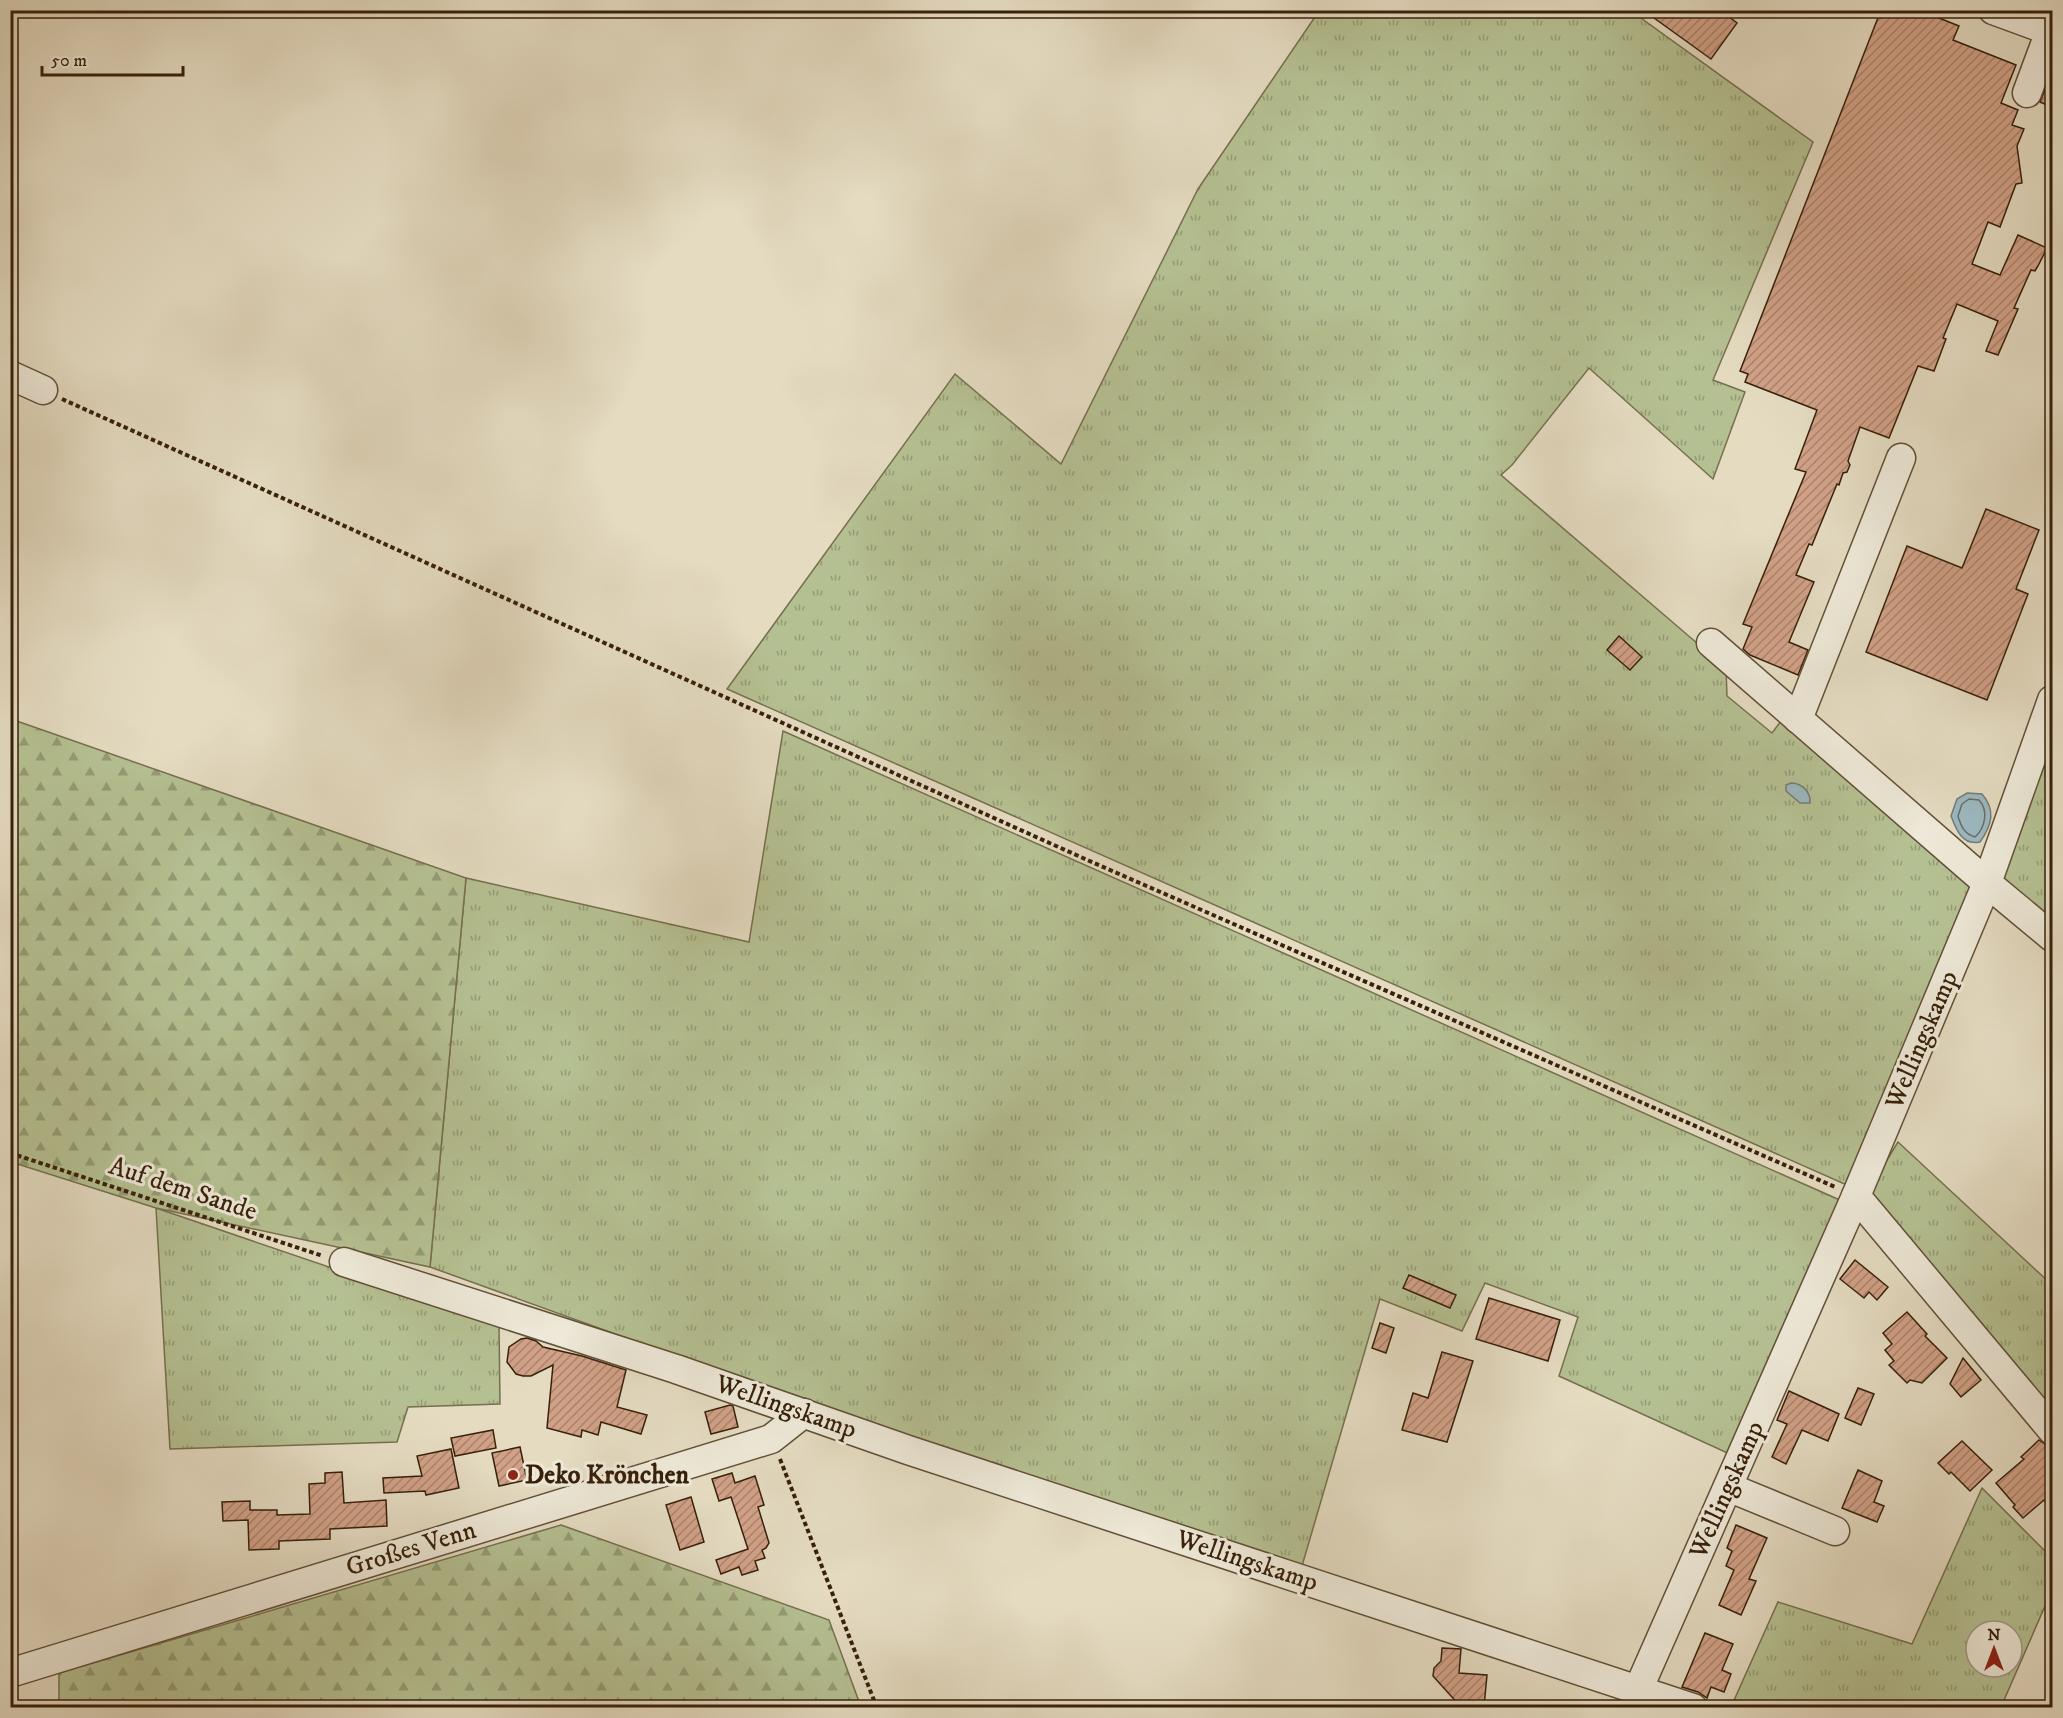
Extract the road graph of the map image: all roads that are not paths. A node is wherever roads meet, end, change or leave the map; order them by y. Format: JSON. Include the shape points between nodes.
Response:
{"nodes":[{"id":1,"x":1993,"y":10,"type":"edge"},
{"id":2,"x":2026,"y":93,"type":"dead end"},
{"id":3,"x":10,"y":375,"type":"edge"},
{"id":4,"x":43,"y":390,"type":"road end"},
{"id":5,"x":1901,"y":458,"type":"dead end"},
{"id":6,"x":1711,"y":643,"type":"dead end"},
{"id":7,"x":2052,"y":700,"type":"edge"},
{"id":8,"x":1797,"y":719,"type":"junction"},
{"id":9,"x":1987,"y":883,"type":"junction"},
{"id":10,"x":2052,"y":937,"type":"edge"},
{"id":11,"x":1856,"y":1196,"type":"junction"},
{"id":12,"x":344,"y":1262,"type":"road end"},
{"id":13,"x":804,"y":1413,"type":"junction"},
{"id":14,"x":2052,"y":1430,"type":"edge"},
{"id":15,"x":1728,"y":1486,"type":"junction"},
{"id":16,"x":1835,"y":1531,"type":"dead end"},
{"id":17,"x":10,"y":1672,"type":"edge"},
{"id":18,"x":1638,"y":1690,"type":"junction"},
{"id":19,"x":1693,"y":1707,"type":"edge"}],
"edges":[{"from":1,"to":2,"type":"street","via":[[2050,31]]},
{"from":3,"to":4,"type":"street"},
{"from":5,"to":8,"type":"street"},
{"from":6,"to":8,"type":"street"},
{"from":7,"to":9,"type":"street","name":"Wellingskamp"},
{"from":8,"to":9,"type":"street"},
{"from":9,"to":10,"type":"street"},
{"from":9,"to":11,"type":"street","name":"Wellingskamp"},
{"from":11,"to":14,"type":"street"},
{"from":11,"to":15,"type":"street","name":"Wellingskamp"},
{"from":12,"to":13,"type":"street","name":"Wellingskamp"},
{"from":13,"to":17,"type":"street","name":"Großes Venn","via":[[771,1439]]},
{"from":13,"to":18,"type":"street","name":"Wellingskamp"},
{"from":15,"to":16,"type":"street"},
{"from":15,"to":18,"type":"street","name":"Wellingskamp"},
{"from":18,"to":19,"type":"street"}]}
